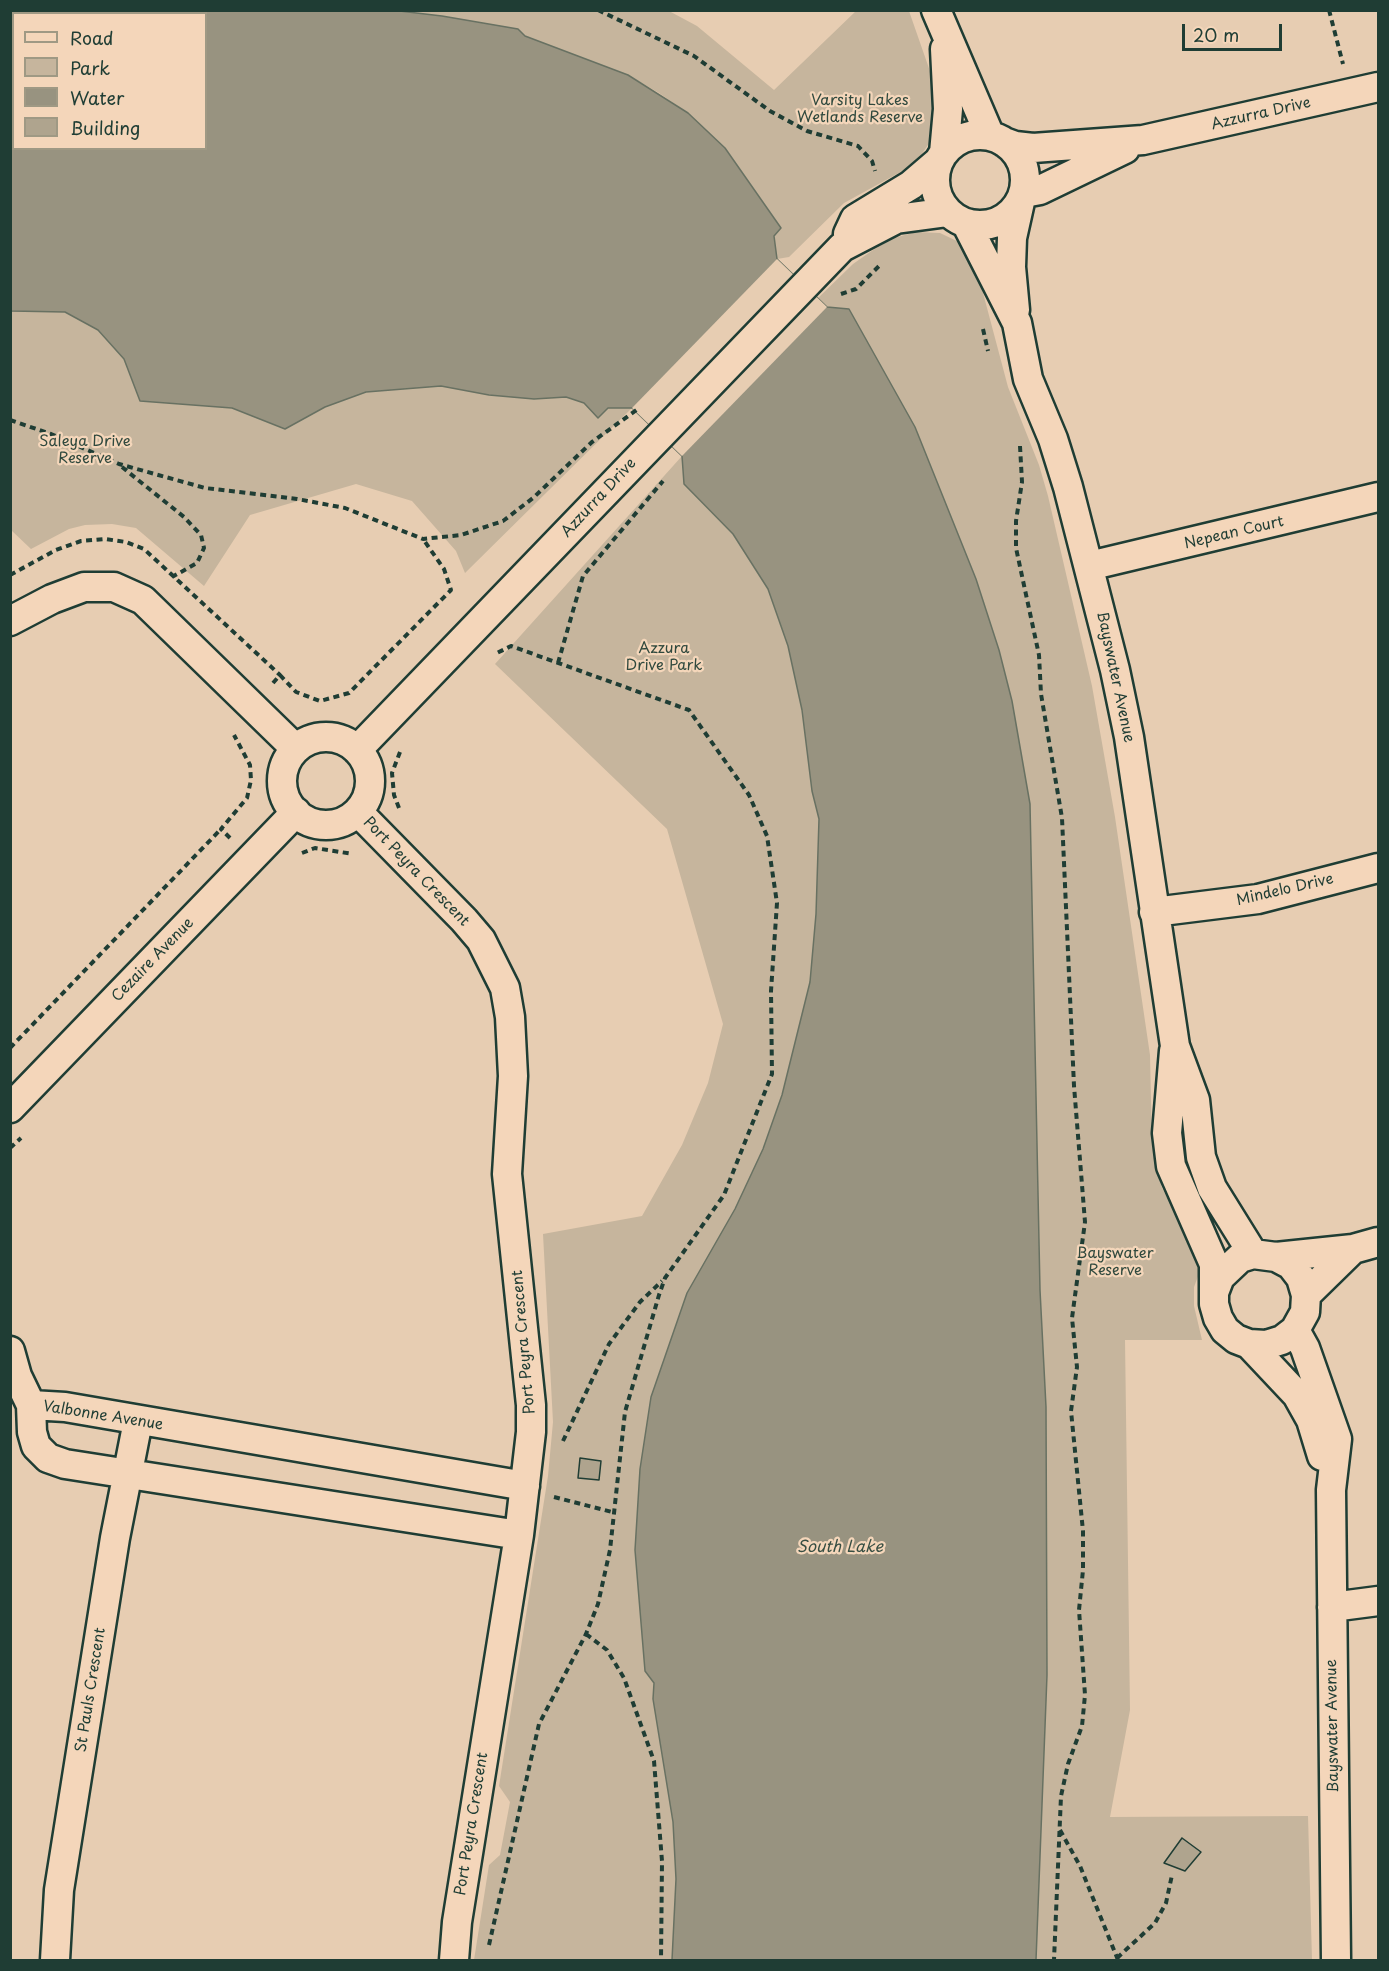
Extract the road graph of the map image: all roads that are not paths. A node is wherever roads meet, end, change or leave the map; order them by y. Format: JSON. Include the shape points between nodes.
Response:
{"nodes":[{"id":1,"x":940,"y":21,"type":"edge"},
{"id":2,"x":1378,"y":87,"type":"edge"},
{"id":3,"x":997,"y":139,"type":"junction"},
{"id":4,"x":1143,"y":140,"type":"junction"},
{"id":5,"x":942,"y":157,"type":"junction"},
{"id":6,"x":1022,"y":197,"type":"junction"},
{"id":7,"x":957,"y":218,"type":"junction"},
{"id":8,"x":842,"y":247,"type":"junction"},
{"id":9,"x":1015,"y":318,"type":"junction"},
{"id":10,"x":1378,"y":497,"type":"edge"},
{"id":11,"x":1089,"y":566,"type":"junction"},
{"id":12,"x":10,"y":621,"type":"edge"},
{"id":13,"x":296,"y":748,"type":"junction"},
{"id":14,"x":357,"y":750,"type":"junction"},
{"id":15,"x":296,"y":812,"type":"junction"},
{"id":16,"x":358,"y":812,"type":"junction"},
{"id":17,"x":1378,"y":868,"type":"edge"},
{"id":18,"x":1154,"y":912,"type":"junction"},
{"id":19,"x":1175,"y":1046,"type":"junction"},
{"id":20,"x":10,"y":1108,"type":"edge"},
{"id":21,"x":1366,"y":1246,"type":"edge"},
{"id":22,"x":1265,"y":1256,"type":"junction"},
{"id":23,"x":1215,"y":1290,"type":"junction"},
{"id":24,"x":1306,"y":1295,"type":"junction"},
{"id":25,"x":1295,"y":1330,"type":"junction"},
{"id":26,"x":1249,"y":1344,"type":"junction"},
{"id":27,"x":10,"y":1351,"type":"edge"},
{"id":28,"x":31,"y":1405,"type":"junction"},
{"id":29,"x":138,"y":1420,"type":"junction"},
{"id":30,"x":127,"y":1473,"type":"junction"},
{"id":31,"x":525,"y":1486,"type":"junction"},
{"id":32,"x":1331,"y":1491,"type":"junction"},
{"id":33,"x":519,"y":1535,"type":"junction"},
{"id":34,"x":1378,"y":1601,"type":"edge"},
{"id":35,"x":1332,"y":1606,"type":"junction"},
{"id":36,"x":55,"y":1960,"type":"edge"},
{"id":37,"x":454,"y":1960,"type":"edge"},
{"id":38,"x":1336,"y":1960,"type":"edge"}],
"edges":[{"from":1,"to":3,"type":"street"},
{"from":1,"to":5,"type":"street","via":[[948,109]]},
{"from":2,"to":4,"type":"street","name":"Azzurra Drive"},
{"from":3,"to":4,"type":"street","name":"Azzurra Drive","via":[[1033,148]]},
{"from":3,"to":5,"type":"street","via":[[964,138]]},
{"from":3,"to":6,"type":"street","via":[[1015,152],[1022,164]]},
{"from":4,"to":6,"type":"street","name":"Azzurra Drive"},
{"from":5,"to":7,"type":"street","via":[[935,174],[935,188],[939,201]]},
{"from":5,"to":8,"type":"street","via":[[911,185],[855,219]]},
{"from":6,"to":7,"type":"street","via":[[1003,220],[991,224]]},
{"from":6,"to":9,"type":"street","name":"Bayswater Avenue","via":[[1012,238]]},
{"from":7,"to":8,"type":"street","via":[[896,219]]},
{"from":7,"to":9,"type":"street","name":"Bayswater Avenue"},
{"from":8,"to":14,"type":"street","name":"Azzurra Drive"},
{"from":9,"to":11,"type":"street","name":"Bayswater Avenue","via":[[1028,379],[1053,439]]},
{"from":10,"to":11,"type":"street","name":"Nepean Court"},
{"from":11,"to":18,"type":"street","name":"Bayswater Avenue","via":[[1129,737]]},
{"from":12,"to":13,"type":"street","via":[[52,598],[84,587],[114,587],[142,600]]},
{"from":13,"to":14,"type":"street","via":[[327,737]]},
{"from":13,"to":15,"type":"street","via":[[282,780]]},
{"from":14,"to":16,"type":"street","via":[[364,757],[370,776],[368,795]]},
{"from":15,"to":16,"type":"street","via":[[327,825]]},
{"from":15,"to":20,"type":"street","name":"Cezaire Avenue"},
{"from":16,"to":31,"type":"street","name":"Port Peyra Crescent","via":[[464,920],[494,961],[505,988],[513,1050],[507,1174],[531,1406]]},
{"from":17,"to":18,"type":"street","name":"Mindelo Drive","via":[[1258,899]]},
{"from":18,"to":19,"type":"street","name":"Bayswater Avenue"},
{"from":19,"to":22,"type":"street","name":"Bayswater Avenue","via":[[1195,1100],[1201,1156],[1210,1181],[1232,1224]]},
{"from":19,"to":23,"type":"street","name":"Bayswater Avenue","via":[[1167,1133],[1171,1166],[1214,1264]]},
{"from":21,"to":22,"type":"street"},
{"from":21,"to":24,"type":"street"},
{"from":22,"to":23,"type":"street","via":[[1240,1258],[1228,1266]]},
{"from":22,"to":24,"type":"street","name":"Bayswater Avenue","via":[[1296,1272]]},
{"from":23,"to":26,"type":"street","name":"Bayswater Avenue","via":[[1218,1318],[1225,1330]]},
{"from":24,"to":25,"type":"street","via":[[1305,1312]]},
{"from":25,"to":26,"type":"street","via":[[1266,1345]]},
{"from":25,"to":32,"type":"street","name":"Bayswater Avenue","via":[[1337,1439]]},
{"from":26,"to":32,"type":"street","name":"Bayswater Avenue","via":[[1297,1395],[1319,1441]]},
{"from":27,"to":28,"type":"street"},
{"from":28,"to":29,"type":"street","name":"Valbonne Avenue"},
{"from":28,"to":30,"type":"street","name":"Valbonne Avenue","via":[[36,1446],[48,1458]]},
{"from":29,"to":30,"type":"street","name":"St Pauls Crescent"},
{"from":29,"to":31,"type":"street","name":"Valbonne Avenue"},
{"from":30,"to":33,"type":"street","name":"Valbonne Avenue"},
{"from":30,"to":36,"type":"street","name":"St Pauls Crescent","via":[[59,1890]]},
{"from":31,"to":33,"type":"street","name":"Port Peyra Crescent"},
{"from":32,"to":35,"type":"street","name":"Bayswater Avenue"},
{"from":33,"to":37,"type":"street","name":"Port Peyra Crescent"},
{"from":34,"to":35,"type":"street"},
{"from":35,"to":38,"type":"street","name":"Bayswater Avenue"}]}
